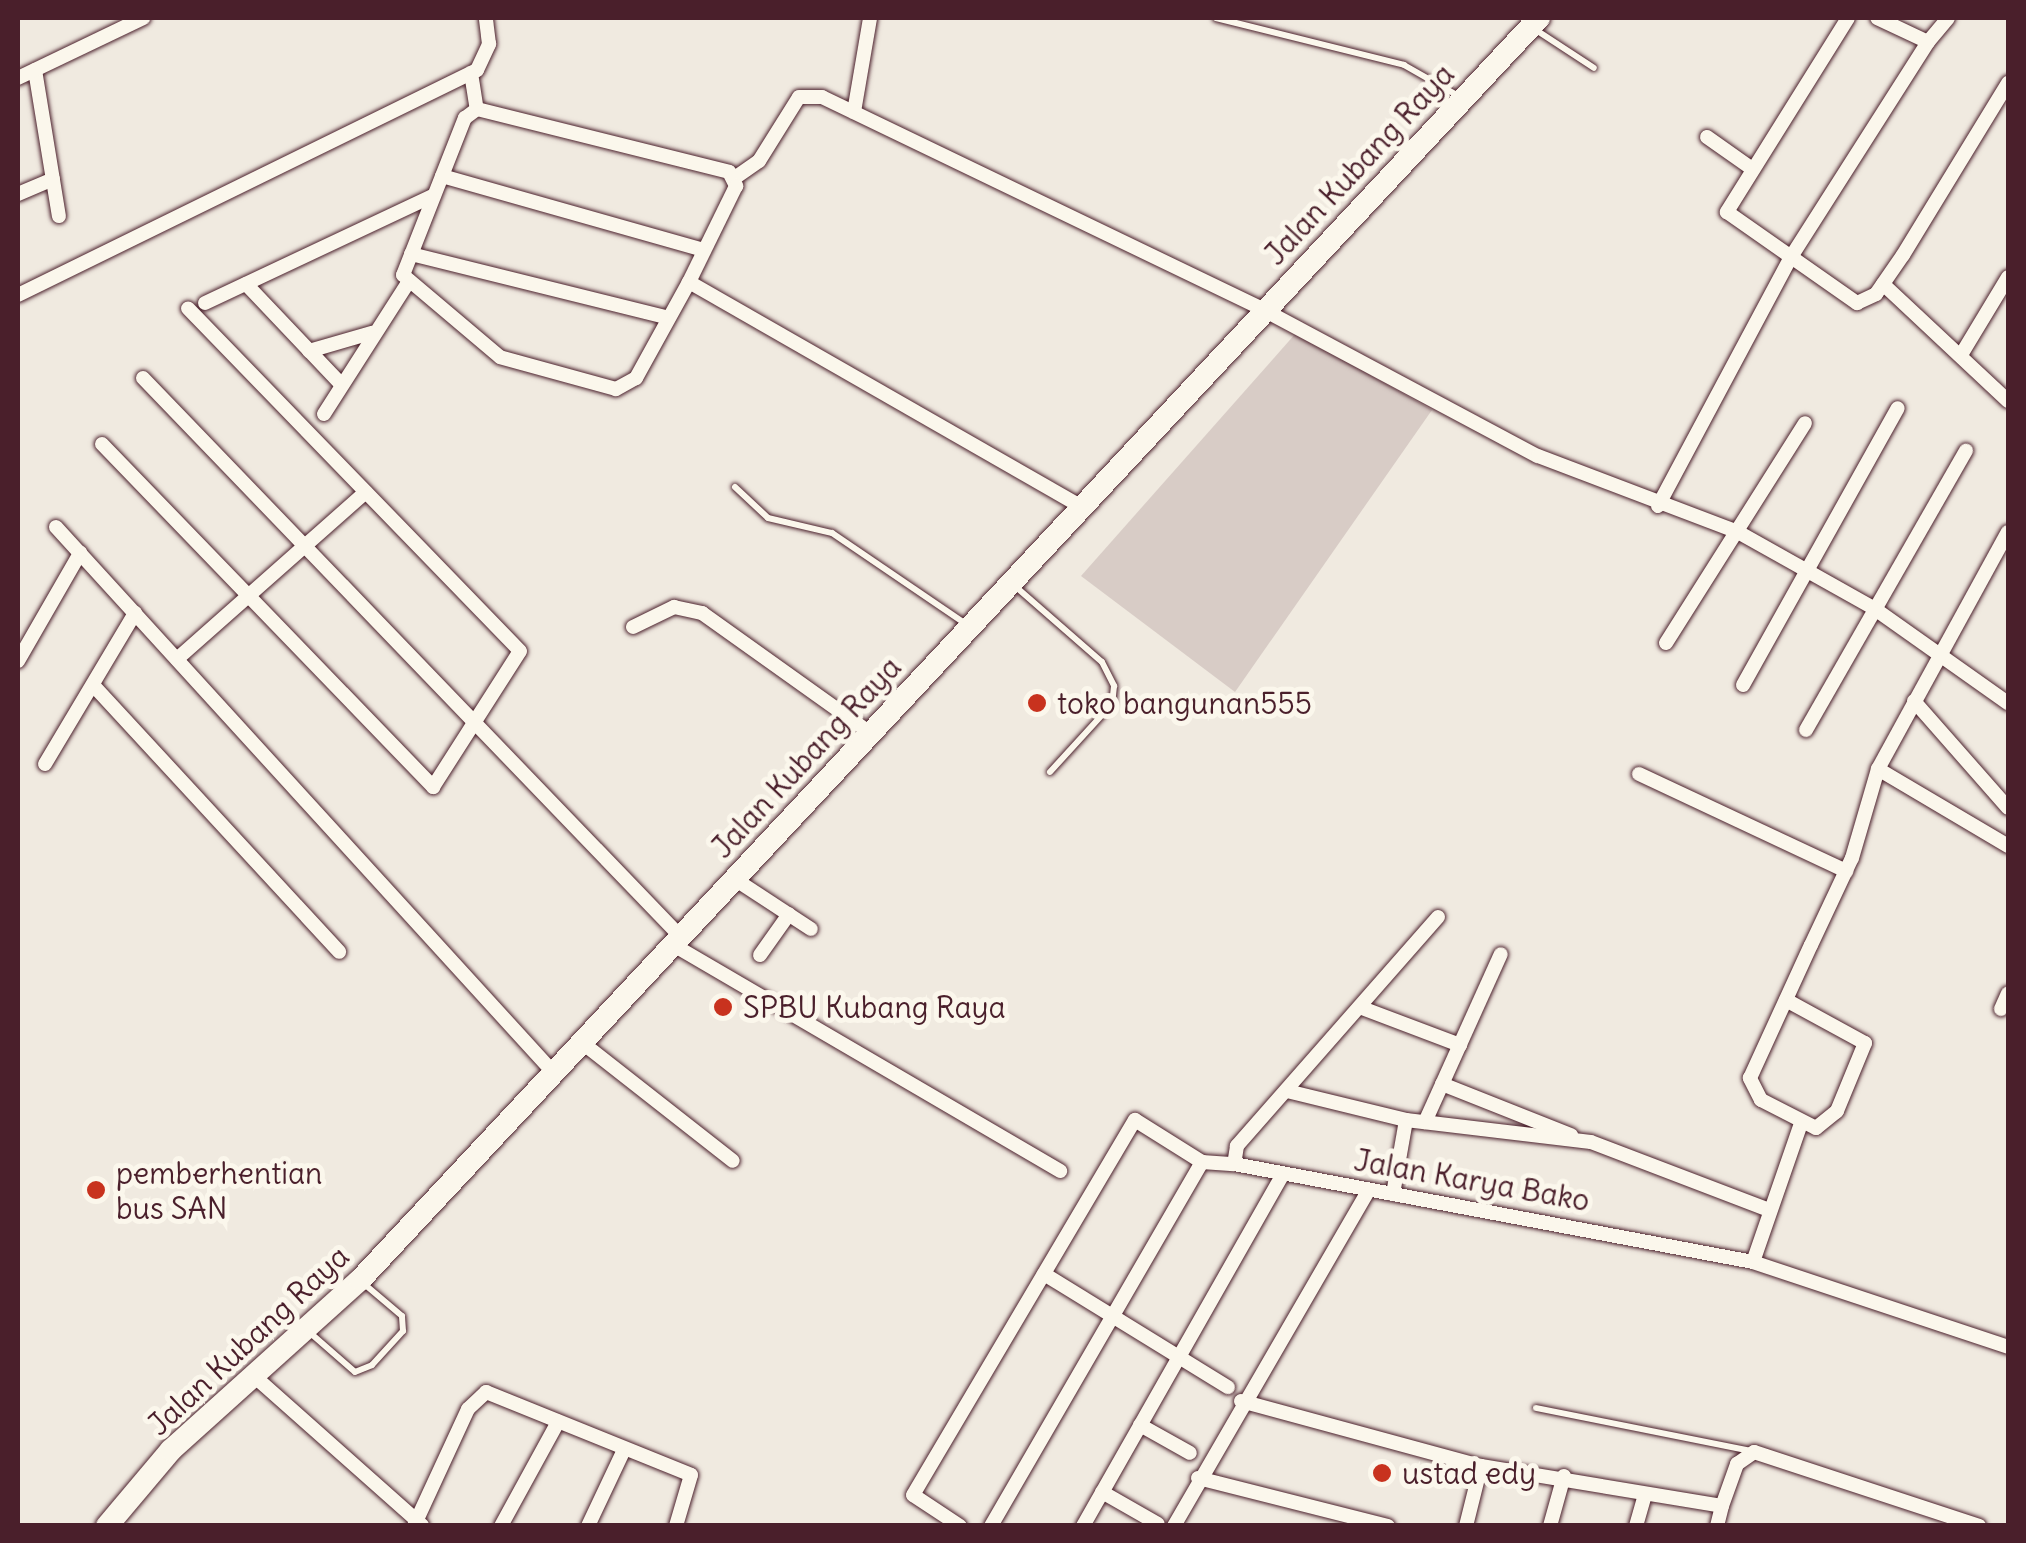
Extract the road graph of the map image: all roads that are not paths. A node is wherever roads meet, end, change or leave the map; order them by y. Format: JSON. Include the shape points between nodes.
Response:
{"nodes":[{"id":1,"x":106,"y":18,"type":"edge"},
{"id":2,"x":143,"y":18,"type":"edge"},
{"id":3,"x":486,"y":18,"type":"edge"},
{"id":4,"x":870,"y":18,"type":"edge"},
{"id":5,"x":1216,"y":18,"type":"edge"},
{"id":6,"x":1848,"y":18,"type":"edge"},
{"id":7,"x":1877,"y":18,"type":"edge"},
{"id":8,"x":1948,"y":18,"type":"edge"},
{"id":9,"x":1535,"y":22,"type":"edge"},
{"id":10,"x":113,"y":33,"type":"junction"},
{"id":11,"x":1928,"y":42,"type":"junction"},
{"id":12,"x":1594,"y":68,"type":"dead end"},
{"id":13,"x":35,"y":70,"type":"junction"},
{"id":14,"x":471,"y":74,"type":"junction"},
{"id":15,"x":18,"y":78,"type":"edge"},
{"id":16,"x":2008,"y":83,"type":"edge"},
{"id":17,"x":1462,"y":99,"type":"junction"},
{"id":18,"x":477,"y":109,"type":"junction"},
{"id":19,"x":854,"y":112,"type":"junction"},
{"id":20,"x":1707,"y":137,"type":"dead end"},
{"id":21,"x":1751,"y":168,"type":"junction"},
{"id":22,"x":442,"y":176,"type":"junction"},
{"id":23,"x":736,"y":177,"type":"junction"},
{"id":24,"x":53,"y":179,"type":"junction"},
{"id":25,"x":18,"y":194,"type":"edge"},
{"id":26,"x":434,"y":196,"type":"junction"},
{"id":27,"x":59,"y":216,"type":"dead end"},
{"id":28,"x":703,"y":250,"type":"junction"},
{"id":29,"x":411,"y":254,"type":"junction"},
{"id":30,"x":1792,"y":257,"type":"junction"},
{"id":31,"x":2008,"y":276,"type":"edge"},
{"id":32,"x":689,"y":282,"type":"junction"},
{"id":33,"x":246,"y":284,"type":"junction"},
{"id":34,"x":1884,"y":284,"type":"junction"},
{"id":35,"x":406,"y":286,"type":"junction"},
{"id":36,"x":18,"y":295,"type":"edge"},
{"id":37,"x":206,"y":303,"type":"dead end"},
{"id":38,"x":188,"y":309,"type":"dead end"},
{"id":39,"x":1264,"y":310,"type":"junction"},
{"id":40,"x":665,"y":318,"type":"junction"},
{"id":41,"x":371,"y":333,"type":"junction"},
{"id":42,"x":310,"y":351,"type":"junction"},
{"id":43,"x":1961,"y":355,"type":"junction"},
{"id":44,"x":144,"y":378,"type":"dead end"},
{"id":45,"x":341,"y":384,"type":"junction"},
{"id":46,"x":2008,"y":401,"type":"edge"},
{"id":47,"x":1898,"y":408,"type":"dead end"},
{"id":48,"x":324,"y":414,"type":"dead end"},
{"id":49,"x":1805,"y":423,"type":"dead end"},
{"id":50,"x":102,"y":444,"type":"dead end"},
{"id":51,"x":1966,"y":451,"type":"dead end"},
{"id":52,"x":735,"y":487,"type":"dead end"},
{"id":53,"x":366,"y":492,"type":"junction"},
{"id":54,"x":1080,"y":506,"type":"junction"},
{"id":55,"x":1658,"y":506,"type":"junction"},
{"id":56,"x":56,"y":527,"type":"dead end"},
{"id":57,"x":1738,"y":532,"type":"junction"},
{"id":58,"x":2008,"y":532,"type":"edge"},
{"id":59,"x":306,"y":544,"type":"junction"},
{"id":60,"x":80,"y":553,"type":"junction"},
{"id":61,"x":1808,"y":572,"type":"junction"},
{"id":62,"x":1012,"y":582,"type":"junction"},
{"id":63,"x":248,"y":596,"type":"junction"},
{"id":64,"x":1875,"y":609,"type":"junction"},
{"id":65,"x":135,"y":613,"type":"junction"},
{"id":66,"x":633,"y":627,"type":"dead end"},
{"id":67,"x":970,"y":627,"type":"junction"},
{"id":68,"x":1666,"y":642,"type":"dead end"},
{"id":69,"x":1938,"y":654,"type":"junction"},
{"id":70,"x":177,"y":660,"type":"junction"},
{"id":71,"x":18,"y":661,"type":"edge"},
{"id":72,"x":92,"y":685,"type":"junction"},
{"id":73,"x":1743,"y":685,"type":"dead end"},
{"id":74,"x":1914,"y":701,"type":"junction"},
{"id":75,"x":2008,"y":701,"type":"edge"},
{"id":76,"x":474,"y":718,"type":"junction"},
{"id":77,"x":1806,"y":730,"type":"dead end"},
{"id":78,"x":870,"y":733,"type":"junction"},
{"id":79,"x":45,"y":764,"type":"dead end"},
{"id":80,"x":1878,"y":770,"type":"junction"},
{"id":81,"x":1050,"y":772,"type":"dead end"},
{"id":82,"x":1639,"y":774,"type":"dead end"},
{"id":83,"x":2008,"y":808,"type":"edge"},
{"id":84,"x":2008,"y":846,"type":"edge"},
{"id":85,"x":1846,"y":871,"type":"junction"},
{"id":86,"x":734,"y":878,"type":"junction"},
{"id":87,"x":789,"y":914,"type":"junction"},
{"id":88,"x":1438,"y":917,"type":"dead end"},
{"id":89,"x":810,"y":929,"type":"dead end"},
{"id":90,"x":674,"y":939,"type":"junction"},
{"id":91,"x":339,"y":952,"type":"dead end"},
{"id":92,"x":1501,"y":954,"type":"dead end"},
{"id":93,"x":760,"y":955,"type":"dead end"},
{"id":94,"x":2008,"y":992,"type":"edge"},
{"id":95,"x":1786,"y":1000,"type":"junction"},
{"id":96,"x":1362,"y":1008,"type":"junction"},
{"id":97,"x":2000,"y":1009,"type":"dead end"},
{"id":98,"x":580,"y":1041,"type":"junction"},
{"id":99,"x":1460,"y":1045,"type":"junction"},
{"id":100,"x":552,"y":1071,"type":"junction"},
{"id":101,"x":1442,"y":1084,"type":"junction"},
{"id":102,"x":1287,"y":1091,"type":"junction"},
{"id":103,"x":1406,"y":1120,"type":"junction"},
{"id":104,"x":1424,"y":1122,"type":"junction"},
{"id":105,"x":1801,"y":1123,"type":"junction"},
{"id":106,"x":1590,"y":1142,"type":"junction"},
{"id":107,"x":733,"y":1160,"type":"dead end"},
{"id":108,"x":1202,"y":1162,"type":"junction"},
{"id":109,"x":1234,"y":1164,"type":"junction"},
{"id":110,"x":1060,"y":1171,"type":"dead end"},
{"id":111,"x":1282,"y":1175,"type":"junction"},
{"id":112,"x":1369,"y":1190,"type":"junction"},
{"id":113,"x":1392,"y":1194,"type":"junction"},
{"id":114,"x":1769,"y":1210,"type":"junction"},
{"id":115,"x":1753,"y":1262,"type":"junction"},
{"id":116,"x":1044,"y":1274,"type":"junction"},
{"id":117,"x":360,"y":1280,"type":"junction"},
{"id":118,"x":1112,"y":1315,"type":"junction"},
{"id":119,"x":307,"y":1330,"type":"junction"},
{"id":120,"x":2008,"y":1347,"type":"edge"},
{"id":121,"x":1178,"y":1357,"type":"junction"},
{"id":122,"x":254,"y":1376,"type":"junction"},
{"id":123,"x":1228,"y":1387,"type":"dead end"},
{"id":124,"x":1241,"y":1401,"type":"junction"},
{"id":125,"x":1536,"y":1408,"type":"dead end"},
{"id":126,"x":558,"y":1422,"type":"junction"},
{"id":127,"x":1140,"y":1424,"type":"junction"},
{"id":128,"x":624,"y":1450,"type":"junction"},
{"id":129,"x":1754,"y":1452,"type":"junction"},
{"id":130,"x":1190,"y":1453,"type":"dead end"},
{"id":131,"x":1481,"y":1466,"type":"junction"},
{"id":132,"x":1564,"y":1476,"type":"junction"},
{"id":133,"x":1198,"y":1478,"type":"junction"},
{"id":134,"x":1102,"y":1492,"type":"junction"},
{"id":135,"x":1645,"y":1494,"type":"junction"},
{"id":136,"x":1722,"y":1506,"type":"junction"},
{"id":137,"x":418,"y":1524,"type":"edge"},
{"id":138,"x":1158,"y":1524,"type":"edge"},
{"id":139,"x":107,"y":1526,"type":"edge"},
{"id":140,"x":501,"y":1526,"type":"edge"},
{"id":141,"x":588,"y":1526,"type":"edge"},
{"id":142,"x":676,"y":1526,"type":"edge"},
{"id":143,"x":960,"y":1526,"type":"edge"},
{"id":144,"x":991,"y":1526,"type":"edge"},
{"id":145,"x":1082,"y":1526,"type":"edge"},
{"id":146,"x":1174,"y":1526,"type":"edge"},
{"id":147,"x":1388,"y":1526,"type":"edge"},
{"id":148,"x":1466,"y":1526,"type":"edge"},
{"id":149,"x":1550,"y":1526,"type":"edge"},
{"id":150,"x":1636,"y":1526,"type":"edge"},
{"id":151,"x":1717,"y":1526,"type":"edge"},
{"id":152,"x":1979,"y":1526,"type":"edge"}],
"edges":[{"from":1,"to":10,"type":"street"},
{"from":2,"to":10,"type":"street"},
{"from":3,"to":14,"type":"street","via":[[489,44]]},
{"from":4,"to":19,"type":"street"},
{"from":5,"to":17,"type":"lane","via":[[1404,65]]},
{"from":6,"to":21,"type":"street"},
{"from":7,"to":11,"type":"street"},
{"from":8,"to":11,"type":"street"},
{"from":9,"to":12,"type":"lane"},
{"from":9,"to":17,"type":"highway","name":"Jalan Kubang Raya"},
{"from":10,"to":13,"type":"street"},
{"from":11,"to":30,"type":"street"},
{"from":13,"to":15,"type":"street"},
{"from":13,"to":24,"type":"street"},
{"from":14,"to":18,"type":"street"},
{"from":14,"to":36,"type":"street"},
{"from":16,"to":34,"type":"street"},
{"from":17,"to":39,"type":"highway","name":"Jalan Kubang Raya"},
{"from":18,"to":22,"type":"street"},
{"from":18,"to":23,"type":"street"},
{"from":19,"to":23,"type":"street","via":[[799,97],[759,161]]},
{"from":19,"to":39,"type":"street"},
{"from":20,"to":21,"type":"street"},
{"from":21,"to":30,"type":"street","via":[[1727,212]]},
{"from":22,"to":26,"type":"street"},
{"from":22,"to":28,"type":"street"},
{"from":23,"to":28,"type":"street"},
{"from":24,"to":25,"type":"street"},
{"from":24,"to":27,"type":"street"},
{"from":26,"to":29,"type":"street"},
{"from":26,"to":33,"type":"street"},
{"from":28,"to":32,"type":"street"},
{"from":29,"to":35,"type":"street"},
{"from":29,"to":40,"type":"street"},
{"from":30,"to":34,"type":"street","via":[[1857,302]]},
{"from":30,"to":55,"type":"street"},
{"from":31,"to":43,"type":"street"},
{"from":32,"to":40,"type":"street"},
{"from":32,"to":54,"type":"street"},
{"from":33,"to":37,"type":"street"},
{"from":33,"to":42,"type":"street"},
{"from":34,"to":43,"type":"street"},
{"from":35,"to":40,"type":"street","via":[[500,357],[616,389],[636,378]]},
{"from":35,"to":41,"type":"street"},
{"from":38,"to":53,"type":"street"},
{"from":39,"to":54,"type":"highway","name":"Jalan Kubang Raya"},
{"from":39,"to":55,"type":"street","via":[[1538,456]]},
{"from":41,"to":42,"type":"street"},
{"from":41,"to":45,"type":"street"},
{"from":42,"to":45,"type":"street"},
{"from":43,"to":46,"type":"street"},
{"from":44,"to":59,"type":"street"},
{"from":45,"to":48,"type":"street"},
{"from":47,"to":61,"type":"street"},
{"from":49,"to":57,"type":"street"},
{"from":50,"to":63,"type":"street"},
{"from":51,"to":64,"type":"street"},
{"from":52,"to":67,"type":"lane","via":[[768,518],[832,532]]},
{"from":53,"to":59,"type":"street"},
{"from":53,"to":76,"type":"street","via":[[520,651]]},
{"from":54,"to":62,"type":"highway","name":"Jalan Kubang Raya"},
{"from":55,"to":57,"type":"street"},
{"from":56,"to":60,"type":"street"},
{"from":57,"to":61,"type":"street"},
{"from":57,"to":68,"type":"street"},
{"from":58,"to":69,"type":"street"},
{"from":59,"to":63,"type":"street"},
{"from":59,"to":76,"type":"street"},
{"from":60,"to":65,"type":"street"},
{"from":60,"to":71,"type":"street"},
{"from":61,"to":64,"type":"street"},
{"from":61,"to":73,"type":"street"},
{"from":62,"to":67,"type":"highway","name":"Jalan Kubang Raya"},
{"from":62,"to":81,"type":"lane","via":[[1102,662],[1114,686],[1112,704]]},
{"from":63,"to":70,"type":"street"},
{"from":63,"to":76,"type":"street","via":[[433,787]]},
{"from":64,"to":69,"type":"street"},
{"from":64,"to":77,"type":"street"},
{"from":65,"to":70,"type":"street"},
{"from":65,"to":72,"type":"street"},
{"from":66,"to":78,"type":"street","via":[[674,607],[702,612]]},
{"from":67,"to":78,"type":"highway","name":"Jalan Kubang Raya"},
{"from":69,"to":74,"type":"street"},
{"from":69,"to":75,"type":"street"},
{"from":70,"to":100,"type":"street"},
{"from":72,"to":79,"type":"street"},
{"from":72,"to":91,"type":"street"},
{"from":74,"to":80,"type":"street"},
{"from":74,"to":83,"type":"street"},
{"from":76,"to":90,"type":"street"},
{"from":78,"to":86,"type":"highway","name":"Jalan Kubang Raya"},
{"from":80,"to":84,"type":"street"},
{"from":80,"to":85,"type":"street"},
{"from":82,"to":85,"type":"street"},
{"from":85,"to":95,"type":"street"},
{"from":86,"to":87,"type":"street"},
{"from":86,"to":90,"type":"highway","name":"Jalan Kubang Raya"},
{"from":87,"to":89,"type":"street"},
{"from":87,"to":93,"type":"street"},
{"from":88,"to":96,"type":"street"},
{"from":90,"to":98,"type":"highway","name":"Jalan Kubang Raya"},
{"from":90,"to":110,"type":"street"},
{"from":92,"to":99,"type":"street"},
{"from":94,"to":97,"type":"street"},
{"from":95,"to":105,"type":"street","via":[[1750,1086]]},
{"from":95,"to":105,"type":"street","via":[[1865,1042],[1838,1111],[1816,1128]]},
{"from":96,"to":99,"type":"street"},
{"from":96,"to":102,"type":"street"},
{"from":98,"to":100,"type":"highway","name":"Jalan Kubang Raya"},
{"from":98,"to":107,"type":"street"},
{"from":99,"to":101,"type":"street"},
{"from":100,"to":117,"type":"highway","name":"Jalan Kubang Raya"},
{"from":101,"to":104,"type":"street"},
{"from":101,"to":106,"type":"street"},
{"from":102,"to":103,"type":"street"},
{"from":102,"to":109,"type":"street","via":[[1237,1146]]},
{"from":103,"to":104,"type":"street"},
{"from":103,"to":113,"type":"street"},
{"from":104,"to":106,"type":"street"},
{"from":105,"to":114,"type":"street"},
{"from":106,"to":114,"type":"street"},
{"from":108,"to":109,"type":"street","name":"Jalan Karya Bako"},
{"from":108,"to":116,"type":"street","via":[[1135,1120]]},
{"from":108,"to":118,"type":"street"},
{"from":109,"to":111,"type":"street","name":"Jalan Karya Bako"},
{"from":111,"to":112,"type":"street","name":"Jalan Karya Bako"},
{"from":111,"to":121,"type":"street"},
{"from":112,"to":113,"type":"street","name":"Jalan Karya Bako"},
{"from":112,"to":124,"type":"street"},
{"from":113,"to":115,"type":"street","name":"Jalan Karya Bako"},
{"from":114,"to":115,"type":"street"},
{"from":115,"to":120,"type":"street","name":"Jalan Karya Bako"},
{"from":116,"to":118,"type":"street"},
{"from":116,"to":143,"type":"street","via":[[913,1495]]},
{"from":117,"to":119,"type":"highway","name":"Jalan Kubang Raya"},
{"from":117,"to":119,"type":"lane","via":[[402,1316],[403,1331],[372,1366],[355,1372]]},
{"from":118,"to":121,"type":"street"},
{"from":118,"to":144,"type":"street"},
{"from":119,"to":122,"type":"highway","name":"Jalan Kubang Raya"},
{"from":121,"to":123,"type":"street"},
{"from":121,"to":127,"type":"street"},
{"from":122,"to":137,"type":"street"},
{"from":122,"to":139,"type":"highway","name":"Jalan Kubang Raya","via":[[170,1450]]},
{"from":124,"to":131,"type":"street"},
{"from":124,"to":133,"type":"street"},
{"from":125,"to":129,"type":"lane"},
{"from":126,"to":128,"type":"street"},
{"from":126,"to":137,"type":"street","via":[[480,1394]]},
{"from":126,"to":140,"type":"street"},
{"from":127,"to":130,"type":"street"},
{"from":127,"to":134,"type":"street"},
{"from":128,"to":141,"type":"street"},
{"from":128,"to":142,"type":"street","via":[[694,1480]]},
{"from":129,"to":136,"type":"street","via":[[1737,1464]]},
{"from":129,"to":152,"type":"street"},
{"from":131,"to":132,"type":"street"},
{"from":131,"to":148,"type":"street"},
{"from":132,"to":135,"type":"street"},
{"from":132,"to":149,"type":"street"},
{"from":133,"to":146,"type":"street"},
{"from":133,"to":147,"type":"street"},
{"from":134,"to":138,"type":"street"},
{"from":134,"to":145,"type":"street"},
{"from":135,"to":136,"type":"street"},
{"from":135,"to":150,"type":"street"},
{"from":136,"to":151,"type":"street"}]}
